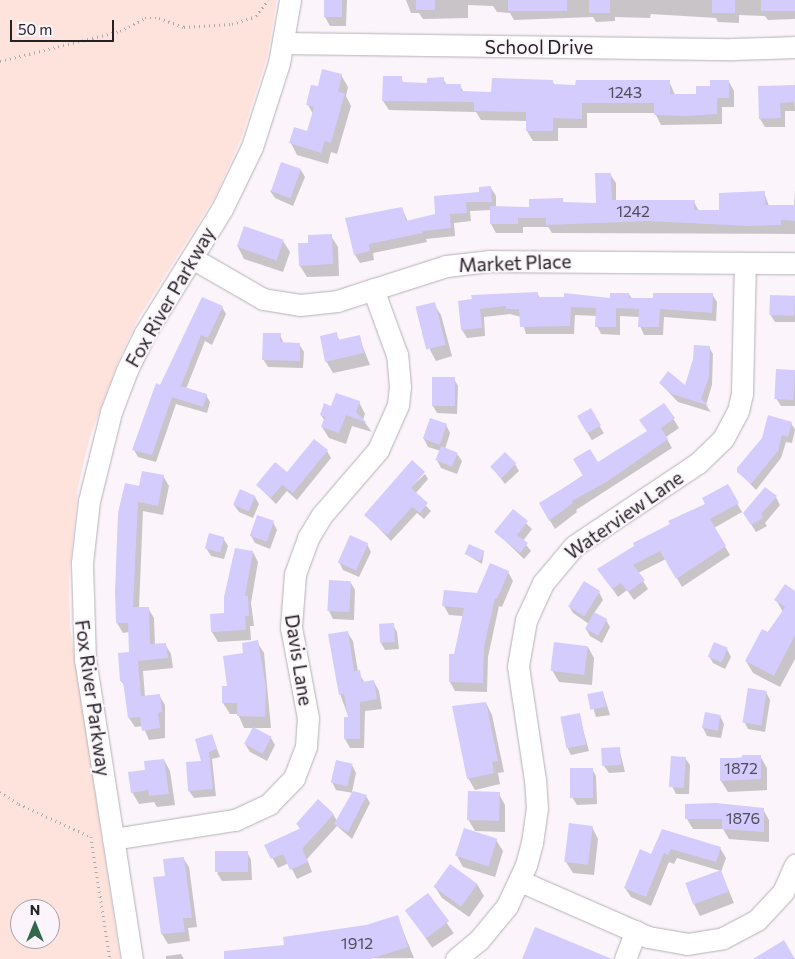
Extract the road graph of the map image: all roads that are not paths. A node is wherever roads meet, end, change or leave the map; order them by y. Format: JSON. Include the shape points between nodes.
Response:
{"nodes":[{"id":1,"x":290,"y":0,"type":"edge"},
{"id":2,"x":283,"y":43,"type":"junction"},
{"id":3,"x":795,"y":47,"type":"edge"},
{"id":4,"x":192,"y":258,"type":"junction"},
{"id":5,"x":745,"y":263,"type":"junction"},
{"id":6,"x":795,"y":263,"type":"edge"},
{"id":7,"x":373,"y":289,"type":"junction"},
{"id":8,"x":113,"y":839,"type":"junction"},
{"id":9,"x":795,"y":865,"type":"edge"},
{"id":10,"x":520,"y":881,"type":"junction"},
{"id":11,"x":636,"y":931,"type":"junction"},
{"id":12,"x":132,"y":959,"type":"edge"},
{"id":13,"x":456,"y":959,"type":"edge"},
{"id":14,"x":625,"y":959,"type":"edge"}],
"edges":[{"from":1,"to":2,"type":"street","name":"Fox River Parkway"},
{"from":2,"to":3,"type":"street","name":"School Drive","via":[[732,50]]},
{"from":2,"to":4,"type":"street","name":"Fox River Parkway","via":[[268,105],[252,147],[222,209]]},
{"from":4,"to":7,"type":"street","name":"Market Place","via":[[241,289],[282,303],[314,305]]},
{"from":4,"to":8,"type":"street","name":"Fox River Parkway","via":[[127,370],[97,461],[86,516],[81,613],[85,660]]},
{"from":5,"to":6,"type":"street","name":"Market Place"},
{"from":5,"to":7,"type":"street","name":"Market Place","via":[[489,261],[446,266]]},
{"from":5,"to":10,"type":"street","name":"Waterview Lane","via":[[742,393],[738,411],[723,439],[698,463],[574,546],[543,583],[526,620],[518,666],[537,808],[532,843]]},
{"from":7,"to":8,"type":"street","name":"Davis Lane","via":[[399,364],[398,405],[378,450],[328,508],[308,538],[295,574],[291,627],[308,718],[306,746],[294,778],[269,804],[234,820]]},
{"from":8,"to":12,"type":"street","name":"Fox River Parkway"},
{"from":9,"to":11,"type":"street","via":[[790,880],[771,907],[742,930],[723,938],[687,944]]},
{"from":10,"to":11,"type":"street"},
{"from":10,"to":13,"type":"street","name":"Waterview Lane","via":[[492,926]]},
{"from":11,"to":14,"type":"street"}]}
